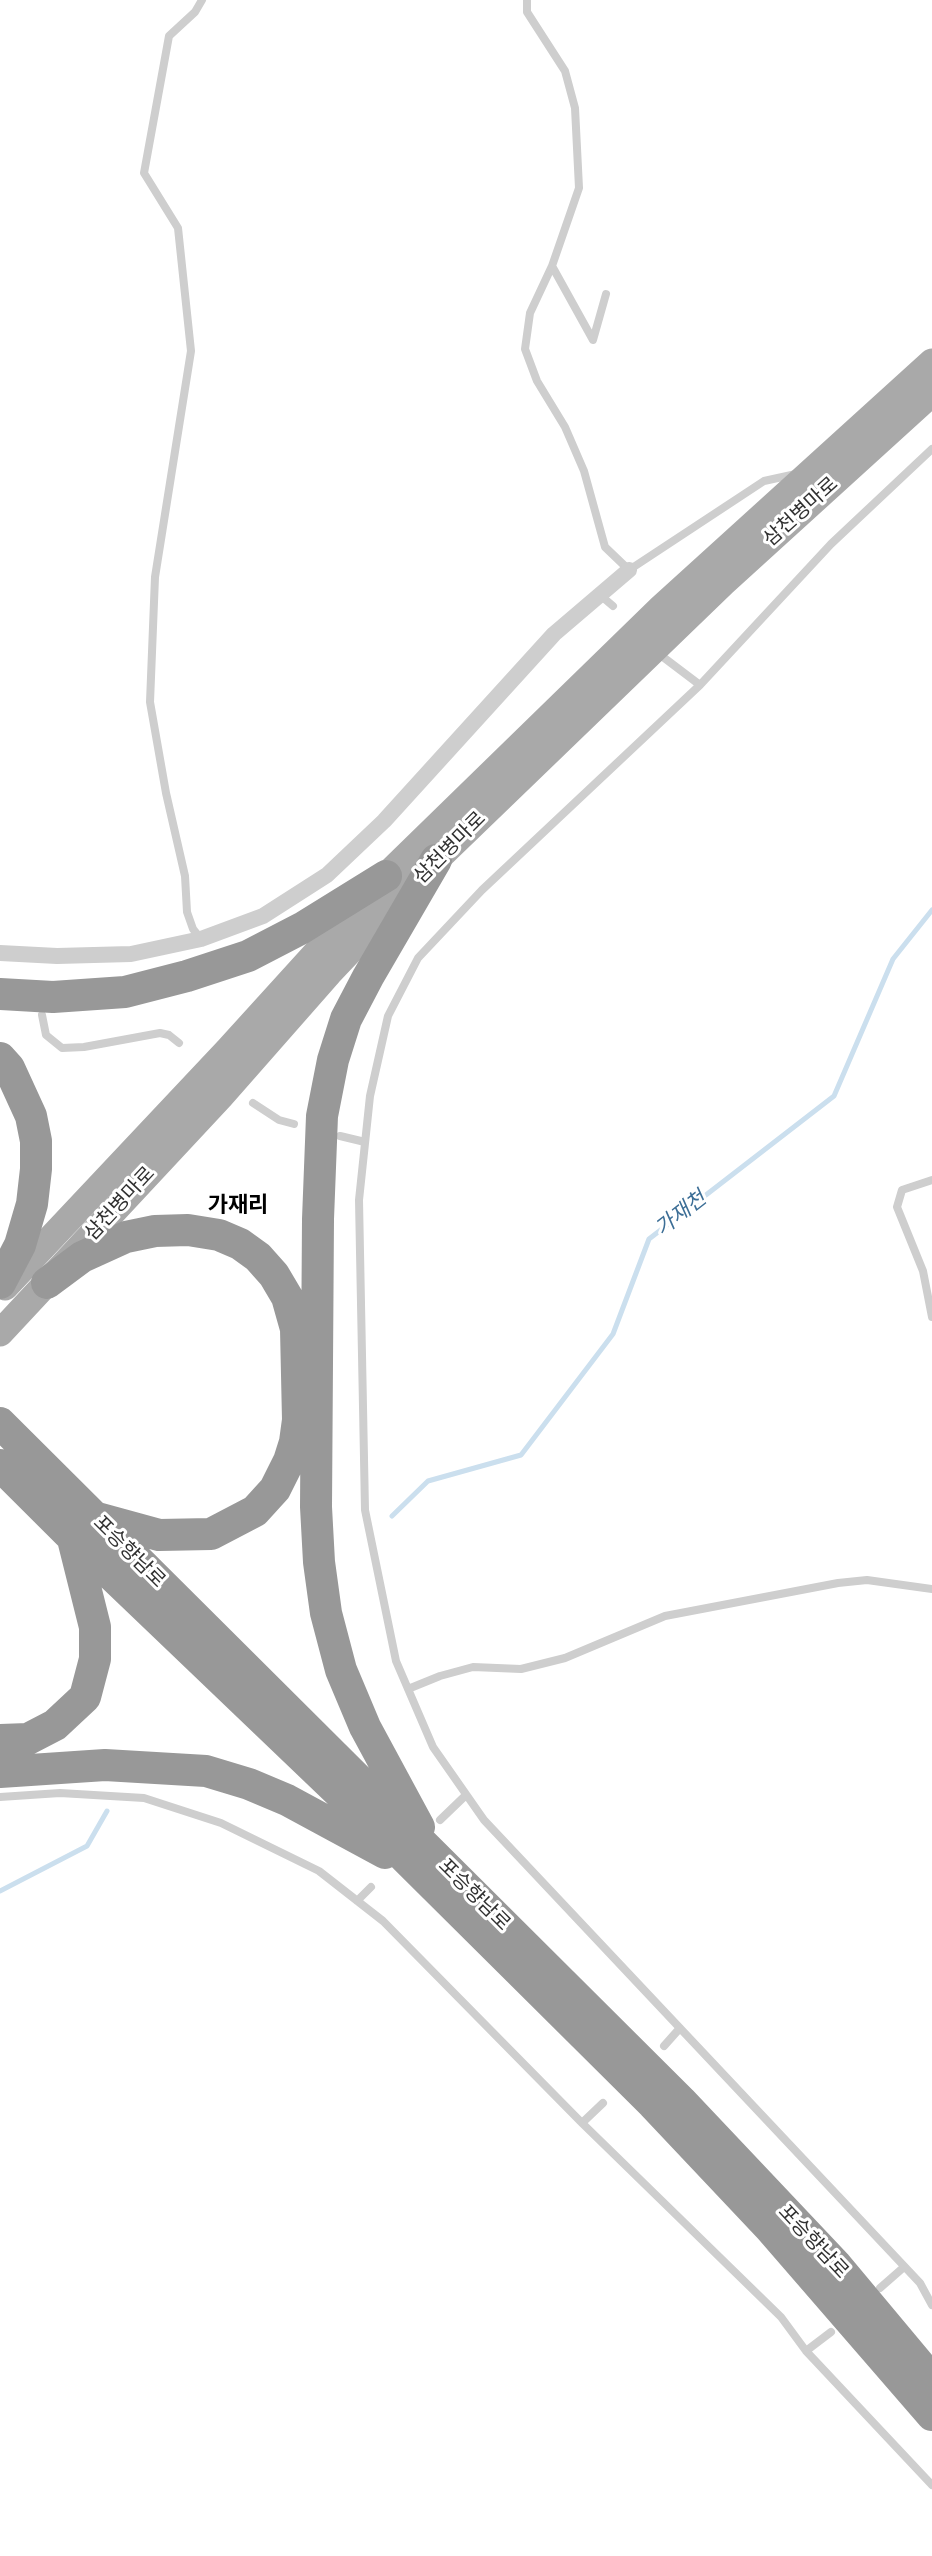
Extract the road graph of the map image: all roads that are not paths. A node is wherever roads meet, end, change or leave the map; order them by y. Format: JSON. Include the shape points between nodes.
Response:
{"nodes":[{"id":1,"x":202,"y":0,"type":"edge"},
{"id":2,"x":527,"y":0,"type":"edge"},
{"id":3,"x":552,"y":266,"type":"junction"},
{"id":4,"x":606,"y":294,"type":"dead end"},
{"id":5,"x":932,"y":362,"type":"edge"},
{"id":6,"x":932,"y":393,"type":"edge"},
{"id":7,"x":932,"y":449,"type":"edge"},
{"id":8,"x":814,"y":470,"type":"junction"},
{"id":9,"x":629,"y":570,"type":"junction"},
{"id":10,"x":600,"y":595,"type":"junction"},
{"id":11,"x":613,"y":606,"type":"dead end"},
{"id":12,"x":663,"y":657,"type":"dead end"},
{"id":13,"x":700,"y":685,"type":"junction"},
{"id":14,"x":436,"y":860,"type":"junction"},
{"id":15,"x":386,"y":876,"type":"junction"},
{"id":16,"x":201,"y":939,"type":"junction"},
{"id":17,"x":0,"y":953,"type":"edge"},
{"id":18,"x":0,"y":994,"type":"edge"},
{"id":19,"x":42,"y":1015,"type":"dead end"},
{"id":20,"x":179,"y":1043,"type":"dead end"},
{"id":21,"x":0,"y":1058,"type":"edge"},
{"id":22,"x":253,"y":1103,"type":"dead end"},
{"id":23,"x":294,"y":1124,"type":"dead end"},
{"id":24,"x":340,"y":1136,"type":"dead end"},
{"id":25,"x":365,"y":1142,"type":"junction"},
{"id":26,"x":932,"y":1180,"type":"edge"},
{"id":27,"x":0,"y":1283,"type":"edge"},
{"id":28,"x":46,"y":1283,"type":"junction"},
{"id":29,"x":0,"y":1292,"type":"edge"},
{"id":30,"x":932,"y":1317,"type":"edge"},
{"id":31,"x":0,"y":1333,"type":"edge"},
{"id":32,"x":0,"y":1423,"type":"edge"},
{"id":33,"x":0,"y":1465,"type":"edge"},
{"id":34,"x":83,"y":1528,"type":"junction"},
{"id":35,"x":932,"y":1589,"type":"edge"},
{"id":36,"x":408,"y":1689,"type":"junction"},
{"id":37,"x":0,"y":1740,"type":"edge"},
{"id":38,"x":0,"y":1772,"type":"edge"},
{"id":39,"x":466,"y":1795,"type":"junction"},
{"id":40,"x":0,"y":1797,"type":"edge"},
{"id":41,"x":440,"y":1820,"type":"dead end"},
{"id":42,"x":424,"y":1862,"type":"junction"},
{"id":43,"x":371,"y":1887,"type":"dead end"},
{"id":44,"x":357,"y":1901,"type":"junction"},
{"id":45,"x":680,"y":2028,"type":"junction"},
{"id":46,"x":664,"y":2046,"type":"dead end"},
{"id":47,"x":603,"y":2103,"type":"dead end"},
{"id":48,"x":582,"y":2123,"type":"junction"},
{"id":49,"x":904,"y":2267,"type":"junction"},
{"id":50,"x":880,"y":2288,"type":"dead end"},
{"id":51,"x":932,"y":2305,"type":"edge"},
{"id":52,"x":831,"y":2332,"type":"dead end"},
{"id":53,"x":806,"y":2350,"type":"junction"},
{"id":54,"x":932,"y":2380,"type":"edge"},
{"id":55,"x":932,"y":2415,"type":"edge"},
{"id":56,"x":932,"y":2485,"type":"edge"}],
"edges":[{"from":1,"to":16,"type":"lane","via":[[169,36],[144,173],[178,228],[191,351],[155,578],[150,702],[184,876],[187,912]]},
{"from":2,"to":3,"type":"lane","via":[[527,12],[565,72],[575,108],[579,188]]},
{"from":3,"to":4,"type":"lane","via":[[593,340]]},
{"from":3,"to":9,"type":"lane","via":[[530,313],[525,349],[537,381],[565,427],[584,471],[605,547]]},
{"from":5,"to":8,"type":"main road","name":"삼천병마로"},
{"from":6,"to":14,"type":"main road","name":"삼천병마로","via":[[723,583]]},
{"from":7,"to":13,"type":"lane","via":[[831,544]]},
{"from":8,"to":9,"type":"lane","via":[[764,481]]},
{"from":8,"to":15,"type":"main road","name":"삼천병마로","via":[[653,615]]},
{"from":9,"to":10,"type":"street"},
{"from":10,"to":11,"type":"lane"},
{"from":10,"to":16,"type":"street","via":[[554,634],[384,821],[327,875],[263,916]]},
{"from":12,"to":13,"type":"lane"},
{"from":13,"to":25,"type":"lane","via":[[482,890],[418,958],[388,1016],[370,1096]]},
{"from":14,"to":28,"type":"main road","name":"삼천병마로"},
{"from":14,"to":42,"type":"highway","via":[[346,1019],[322,1116],[318,1219],[316,1508],[326,1613],[341,1670]]},
{"from":15,"to":18,"type":"highway","via":[[248,956],[187,976],[125,992],[53,997]]},
{"from":15,"to":29,"type":"main road","name":"삼천병마로"},
{"from":16,"to":17,"type":"street","via":[[131,954],[29,959]]},
{"from":19,"to":20,"type":"lane","via":[[46,1035],[62,1048],[160,1033]]},
{"from":21,"to":27,"type":"highway","via":[[9,1068],[31,1116],[36,1150],[32,1204],[20,1245]]},
{"from":22,"to":23,"type":"lane","via":[[279,1120]]},
{"from":24,"to":25,"type":"lane"},
{"from":25,"to":36,"type":"lane","via":[[359,1200],[365,1510],[396,1661]]},
{"from":26,"to":30,"type":"lane","via":[[902,1190],[897,1207],[923,1271]]},
{"from":28,"to":31,"type":"main road","name":"삼천병마로"},
{"from":28,"to":34,"type":"highway","via":[[82,1257],[126,1237],[155,1231],[219,1235],[258,1257],[274,1275],[287,1297],[296,1329],[295,1442],[275,1489],[255,1511],[211,1534],[159,1535]]},
{"from":32,"to":34,"type":"highway","name":"포승향남로"},
{"from":33,"to":34,"type":"highway","name":"포승향남로"},
{"from":34,"to":37,"type":"highway","via":[[95,1627],[95,1659],[85,1697],[55,1725],[28,1739]]},
{"from":34,"to":42,"type":"highway","name":"포승향남로","via":[[351,1804]]},
{"from":35,"to":36,"type":"lane","via":[[857,1581],[665,1616],[565,1658],[521,1669],[473,1667]]},
{"from":36,"to":39,"type":"lane","via":[[433,1748]]},
{"from":38,"to":42,"type":"highway","via":[[105,1765],[206,1771],[249,1784]]},
{"from":39,"to":41,"type":"lane"},
{"from":39,"to":45,"type":"lane","via":[[484,1820]]},
{"from":40,"to":44,"type":"lane","via":[[60,1793],[144,1798],[221,1823],[319,1871]]},
{"from":42,"to":54,"type":"highway","name":"포승향남로","via":[[681,2101],[828,2257]]},
{"from":42,"to":55,"type":"highway","name":"포승향남로","via":[[747,2203]]},
{"from":43,"to":44,"type":"lane"},
{"from":44,"to":48,"type":"lane","via":[[383,1922]]},
{"from":45,"to":46,"type":"lane"},
{"from":45,"to":49,"type":"lane"},
{"from":47,"to":48,"type":"lane"},
{"from":48,"to":53,"type":"lane","via":[[781,2317]]},
{"from":49,"to":50,"type":"lane"},
{"from":49,"to":51,"type":"lane","via":[[920,2283]]},
{"from":52,"to":53,"type":"lane"},
{"from":53,"to":56,"type":"lane"}]}
